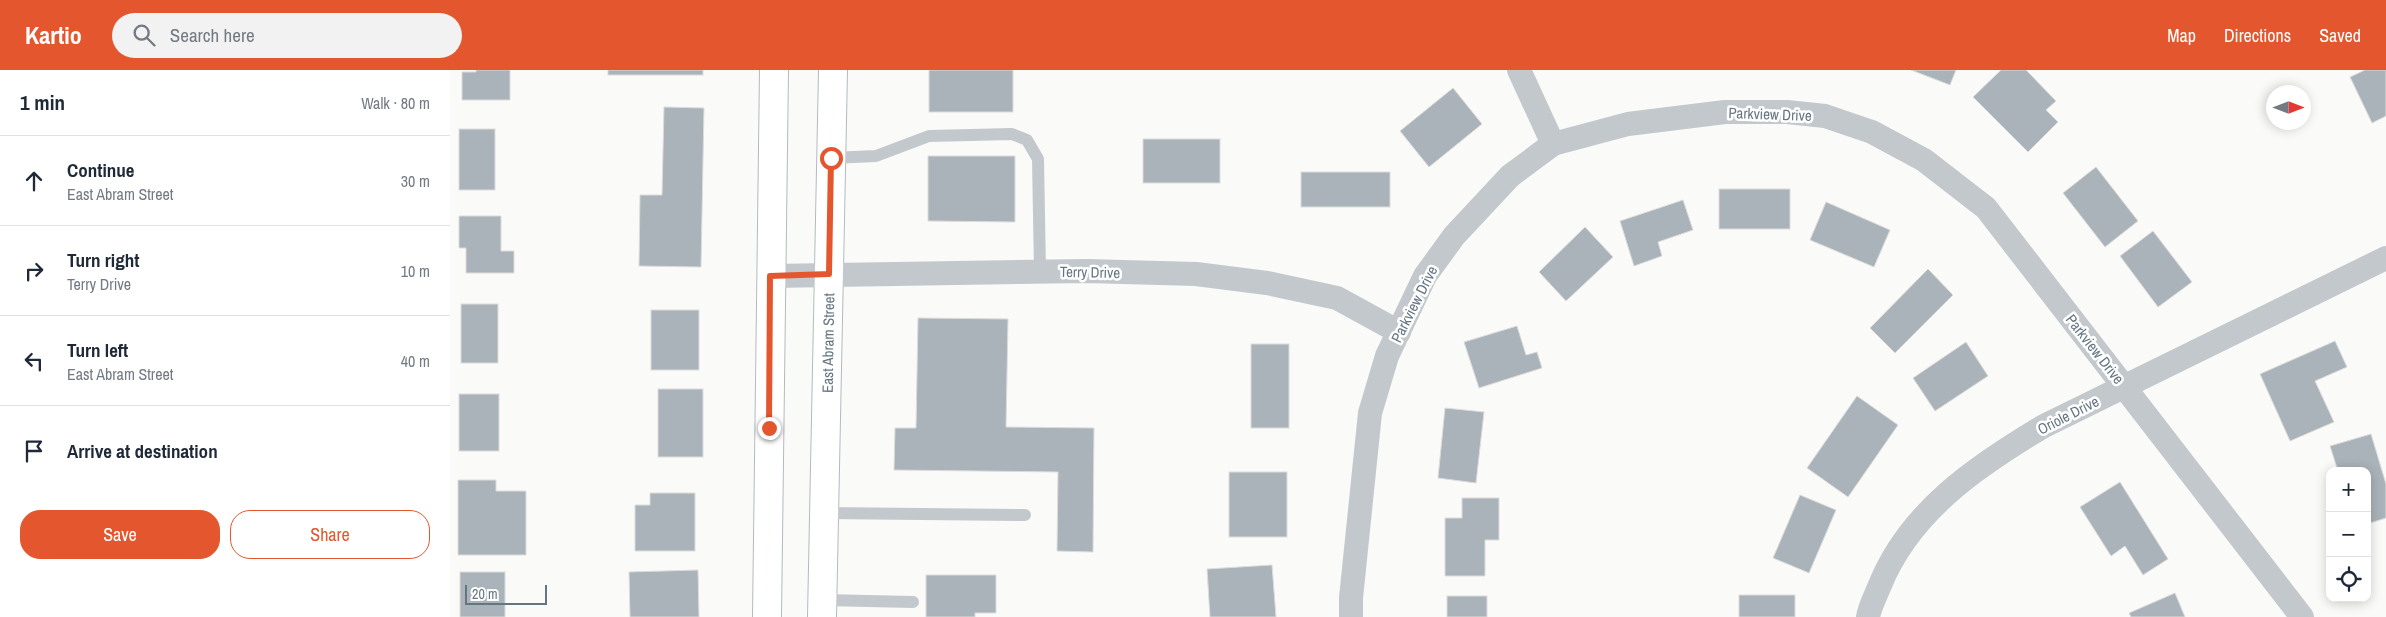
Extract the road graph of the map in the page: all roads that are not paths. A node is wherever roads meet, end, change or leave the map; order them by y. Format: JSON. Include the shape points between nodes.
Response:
{"nodes":[{"id":1,"x":774,"y":70,"type":"edge"},
{"id":2,"x":833,"y":70,"type":"edge"},
{"id":3,"x":1519,"y":70,"type":"edge"},
{"id":4,"x":1553,"y":144,"type":"junction"},
{"id":5,"x":831,"y":158,"type":"junction"},
{"id":6,"x":2386,"y":258,"type":"edge"},
{"id":7,"x":1040,"y":271,"type":"junction"},
{"id":8,"x":829,"y":274,"type":"junction"},
{"id":9,"x":770,"y":276,"type":"junction"},
{"id":10,"x":1399,"y":332,"type":"junction"},
{"id":11,"x":2124,"y":387,"type":"junction"},
{"id":12,"x":824,"y":513,"type":"junction"},
{"id":13,"x":1025,"y":515,"type":"dead end"},
{"id":14,"x":913,"y":602,"type":"dead end"},
{"id":15,"x":823,"y":609,"type":"edge"},
{"id":16,"x":767,"y":617,"type":"edge"},
{"id":17,"x":1351,"y":617,"type":"edge"},
{"id":18,"x":1868,"y":617,"type":"edge"},
{"id":19,"x":2302,"y":617,"type":"edge"}],
"edges":[{"from":1,"to":9,"type":"main road"},
{"from":2,"to":5,"type":"main road","name":"East Abram Street"},
{"from":3,"to":4,"type":"street"},
{"from":4,"to":10,"type":"street","name":"Parkview Drive","via":[[1510,176],[1454,236],[1425,276]]},
{"from":4,"to":11,"type":"street","name":"Parkview Drive","via":[[1628,124],[1725,112],[1825,116],[1872,132],[1924,160],[1986,208]]},
{"from":5,"to":7,"type":"lane","via":[[876,156],[929,136],[1012,134],[1027,140],[1038,159]]},
{"from":5,"to":8,"type":"main road","name":"East Abram Street"},
{"from":6,"to":11,"type":"street","name":"Oriole Drive"},
{"from":7,"to":8,"type":"street","name":"Terry Drive"},
{"from":7,"to":10,"type":"street","name":"Terry Drive","via":[[1196,274],[1267,282],[1337,298]]},
{"from":8,"to":9,"type":"street","name":"Terry Drive"},
{"from":8,"to":12,"type":"main road","name":"East Abram Street"},
{"from":9,"to":16,"type":"main road"},
{"from":10,"to":17,"type":"street","name":"Parkview Drive","via":[[1387,356],[1370,413]]},
{"from":11,"to":18,"type":"street","name":"Oriole Drive","via":[[2044,426],[1996,454],[1954,486],[1921,518],[1888,566]]},
{"from":11,"to":19,"type":"street","name":"Parkview Drive"},
{"from":12,"to":13,"type":"lane"},
{"from":12,"to":15,"type":"main road","name":"East Abram Street"},
{"from":14,"to":15,"type":"lane"}]}
